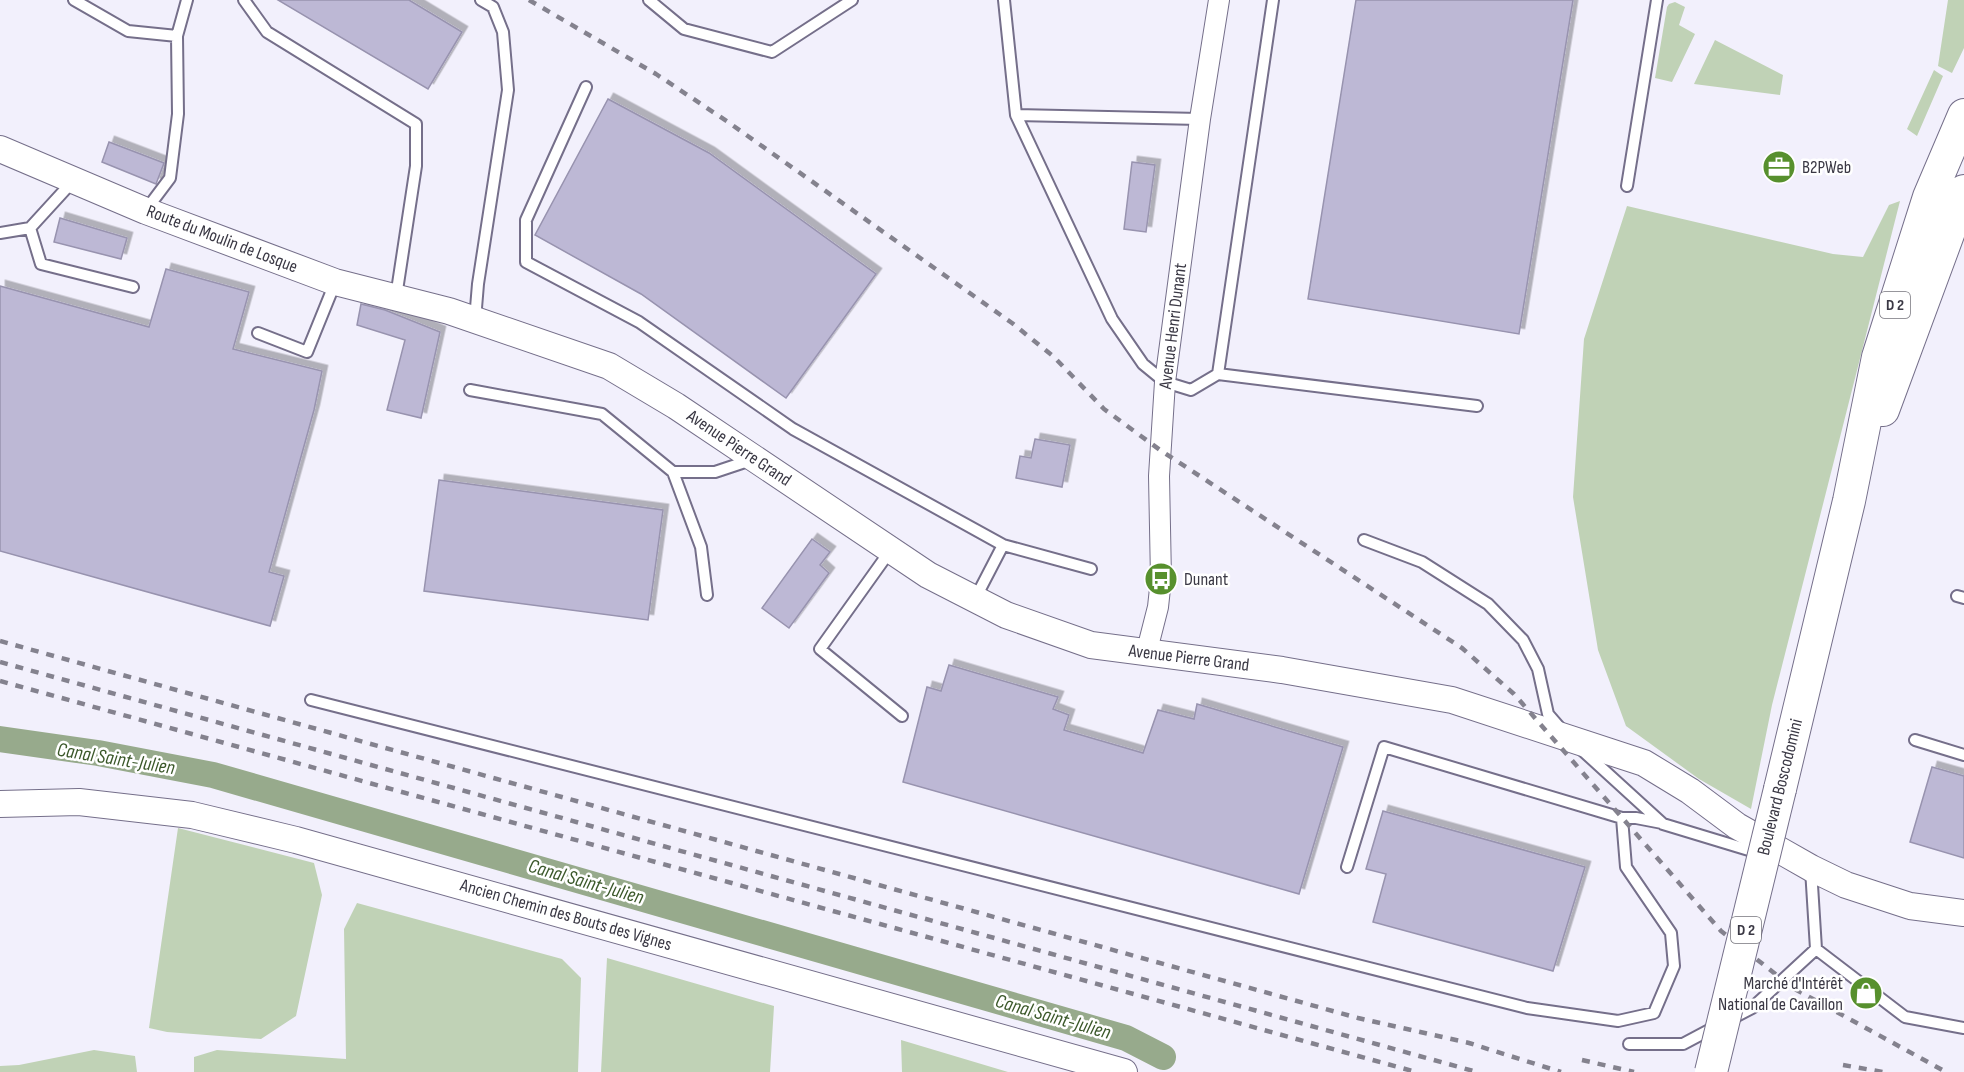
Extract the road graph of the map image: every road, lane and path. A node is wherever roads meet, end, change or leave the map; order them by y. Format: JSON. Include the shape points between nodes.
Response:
{"nodes":[{"id":1,"x":74,"y":0,"type":"edge"},
{"id":2,"x":187,"y":0,"type":"edge"},
{"id":3,"x":244,"y":0,"type":"edge"},
{"id":4,"x":481,"y":0,"type":"edge"},
{"id":5,"x":649,"y":0,"type":"edge"},
{"id":6,"x":852,"y":0,"type":"edge"},
{"id":7,"x":1004,"y":0,"type":"edge"},
{"id":8,"x":1219,"y":0,"type":"edge"},
{"id":9,"x":1273,"y":0,"type":"edge"},
{"id":10,"x":1657,"y":0,"type":"edge"},
{"id":11,"x":177,"y":36,"type":"junction"},
{"id":12,"x":586,"y":87,"type":"dead end"},
{"id":13,"x":1016,"y":115,"type":"junction"},
{"id":14,"x":1964,"y":115,"type":"edge"},
{"id":15,"x":1200,"y":118,"type":"junction"},
{"id":16,"x":0,"y":149,"type":"edge"},
{"id":17,"x":74,"y":181,"type":"junction"},
{"id":18,"x":1627,"y":186,"type":"dead end"},
{"id":19,"x":1964,"y":191,"type":"edge"},
{"id":20,"x":146,"y":211,"type":"junction"},
{"id":21,"x":30,"y":228,"type":"junction"},
{"id":22,"x":0,"y":233,"type":"edge"},
{"id":23,"x":335,"y":282,"type":"junction"},
{"id":24,"x":133,"y":287,"type":"dead end"},
{"id":25,"x":396,"y":298,"type":"junction"},
{"id":26,"x":449,"y":311,"type":"joint"},
{"id":27,"x":475,"y":320,"type":"junction"},
{"id":28,"x":258,"y":333,"type":"dead end"},
{"id":29,"x":1218,"y":374,"type":"junction"},
{"id":30,"x":1165,"y":382,"type":"junction"},
{"id":31,"x":470,"y":390,"type":"dead end"},
{"id":32,"x":1477,"y":406,"type":"dead end"},
{"id":33,"x":755,"y":459,"type":"junction"},
{"id":34,"x":673,"y":472,"type":"junction"},
{"id":35,"x":1849,"y":501,"type":"junction"},
{"id":36,"x":1364,"y":540,"type":"dead end"},
{"id":37,"x":1003,"y":545,"type":"junction"},
{"id":38,"x":891,"y":550,"type":"junction"},
{"id":39,"x":1090,"y":569,"type":"dead end"},
{"id":40,"x":707,"y":595,"type":"dead end"},
{"id":41,"x":975,"y":599,"type":"junction"},
{"id":42,"x":1146,"y":654,"type":"junction"},
{"id":43,"x":311,"y":700,"type":"dead end"},
{"id":44,"x":902,"y":716,"type":"dead end"},
{"id":45,"x":1570,"y":738,"type":"junction"},
{"id":46,"x":1915,"y":740,"type":"dead end"},
{"id":47,"x":1964,"y":755,"type":"edge"},
{"id":48,"x":0,"y":804,"type":"edge"},
{"id":49,"x":1622,"y":818,"type":"junction"},
{"id":50,"x":1663,"y":824,"type":"junction"},
{"id":51,"x":1347,"y":867,"type":"dead end"},
{"id":52,"x":1811,"y":868,"type":"junction"},
{"id":53,"x":1964,"y":913,"type":"edge"},
{"id":54,"x":1816,"y":949,"type":"junction"},
{"id":55,"x":1964,"y":1028,"type":"edge"},
{"id":56,"x":1629,"y":1044,"type":"dead end"},
{"id":57,"x":1124,"y":1072,"type":"edge"},
{"id":58,"x":1711,"y":1072,"type":"edge"}],
"edges":[{"from":1,"to":11,"type":"lane","via":[[128,31]]},
{"from":2,"to":11,"type":"lane"},
{"from":3,"to":25,"type":"lane","via":[[267,32],[416,124],[416,166]]},
{"from":4,"to":27,"type":"lane","via":[[493,7],[503,32],[508,90]]},
{"from":5,"to":6,"type":"lane","via":[[684,29],[772,52]]},
{"from":7,"to":13,"type":"lane"},
{"from":8,"to":15,"type":"street","name":"Avenue Henri Dunant"},
{"from":9,"to":29,"type":"lane"},
{"from":10,"to":18,"type":"lane"},
{"from":11,"to":20,"type":"lane","via":[[178,114],[170,178]]},
{"from":12,"to":37,"type":"lane","via":[[526,220],[526,262],[639,322],[793,429]]},
{"from":13,"to":15,"type":"lane"},
{"from":13,"to":30,"type":"lane","via":[[1112,319],[1143,364]]},
{"from":14,"to":35,"type":"main road","name":"Boulevard Boscodomini","number":"D 2","via":[[1929,197],[1878,357]]},
{"from":15,"to":30,"type":"street","name":"Avenue Henri Dunant"},
{"from":16,"to":17,"type":"street","name":"Route du Moulin de Losque"},
{"from":17,"to":20,"type":"street","name":"Route du Moulin de Losque"},
{"from":17,"to":21,"type":"lane"},
{"from":19,"to":35,"type":"main road","name":"Boulevard Boscodomini","number":"D 2"},
{"from":20,"to":23,"type":"street","name":"Route du Moulin de Losque"},
{"from":21,"to":22,"type":"lane"},
{"from":21,"to":24,"type":"lane","via":[[41,264]]},
{"from":23,"to":25,"type":"street","name":"Route du Moulin de Losque"},
{"from":23,"to":28,"type":"lane","via":[[307,352]]},
{"from":25,"to":26,"type":"street","name":"Route du Moulin de Losque"},
{"from":26,"to":27,"type":"street","name":"Avenue Pierre Grand"},
{"from":27,"to":33,"type":"street","name":"Avenue Pierre Grand","via":[[609,366]]},
{"from":29,"to":30,"type":"lane","via":[[1191,390]]},
{"from":29,"to":32,"type":"lane"},
{"from":30,"to":42,"type":"street","name":"Avenue Henri Dunant","via":[[1159,476],[1161,579]]},
{"from":31,"to":34,"type":"lane","via":[[602,414]]},
{"from":33,"to":34,"type":"lane","via":[[715,472]]},
{"from":33,"to":38,"type":"street","name":"Avenue Pierre Grand"},
{"from":34,"to":40,"type":"lane","via":[[701,547]]},
{"from":35,"to":58,"type":"main road","name":"Boulevard Boscodomini","number":"D 2","bridge":true},
{"from":36,"to":45,"type":"lane","via":[[1422,562],[1488,604],[1523,640],[1538,669],[1548,714]]},
{"from":37,"to":39,"type":"lane"},
{"from":37,"to":41,"type":"lane"},
{"from":38,"to":41,"type":"street","name":"Avenue Pierre Grand"},
{"from":38,"to":44,"type":"lane","via":[[820,649]]},
{"from":41,"to":42,"type":"street","name":"Avenue Pierre Grand","via":[[1006,615],[1091,645]]},
{"from":42,"to":45,"type":"street","name":"Avenue Pierre Grand","via":[[1282,670],[1452,700]]},
{"from":43,"to":49,"type":"lane","via":[[1527,1008],[1618,1022],[1654,1013],[1674,966],[1671,933],[1626,867]]},
{"from":45,"to":50,"type":"lane"},
{"from":45,"to":52,"type":"street","name":"Avenue Pierre Grand","via":[[1644,763],[1737,826]]},
{"from":46,"to":47,"type":"lane"},
{"from":48,"to":57,"type":"street","name":"Ancien Chemin des Bouts des Vignes","via":[[79,802],[180,813],[285,837]]},
{"from":49,"to":50,"type":"lane"},
{"from":49,"to":51,"type":"lane","via":[[1384,747]]},
{"from":50,"to":52,"type":"lane"},
{"from":52,"to":53,"type":"street","name":"Avenue Pierre Grand","via":[[1846,885],[1910,906]]},
{"from":52,"to":54,"type":"lane"},
{"from":54,"to":55,"type":"lane","via":[[1905,1017]]},
{"from":54,"to":56,"type":"lane","via":[[1752,1008],[1683,1044]]}]}
